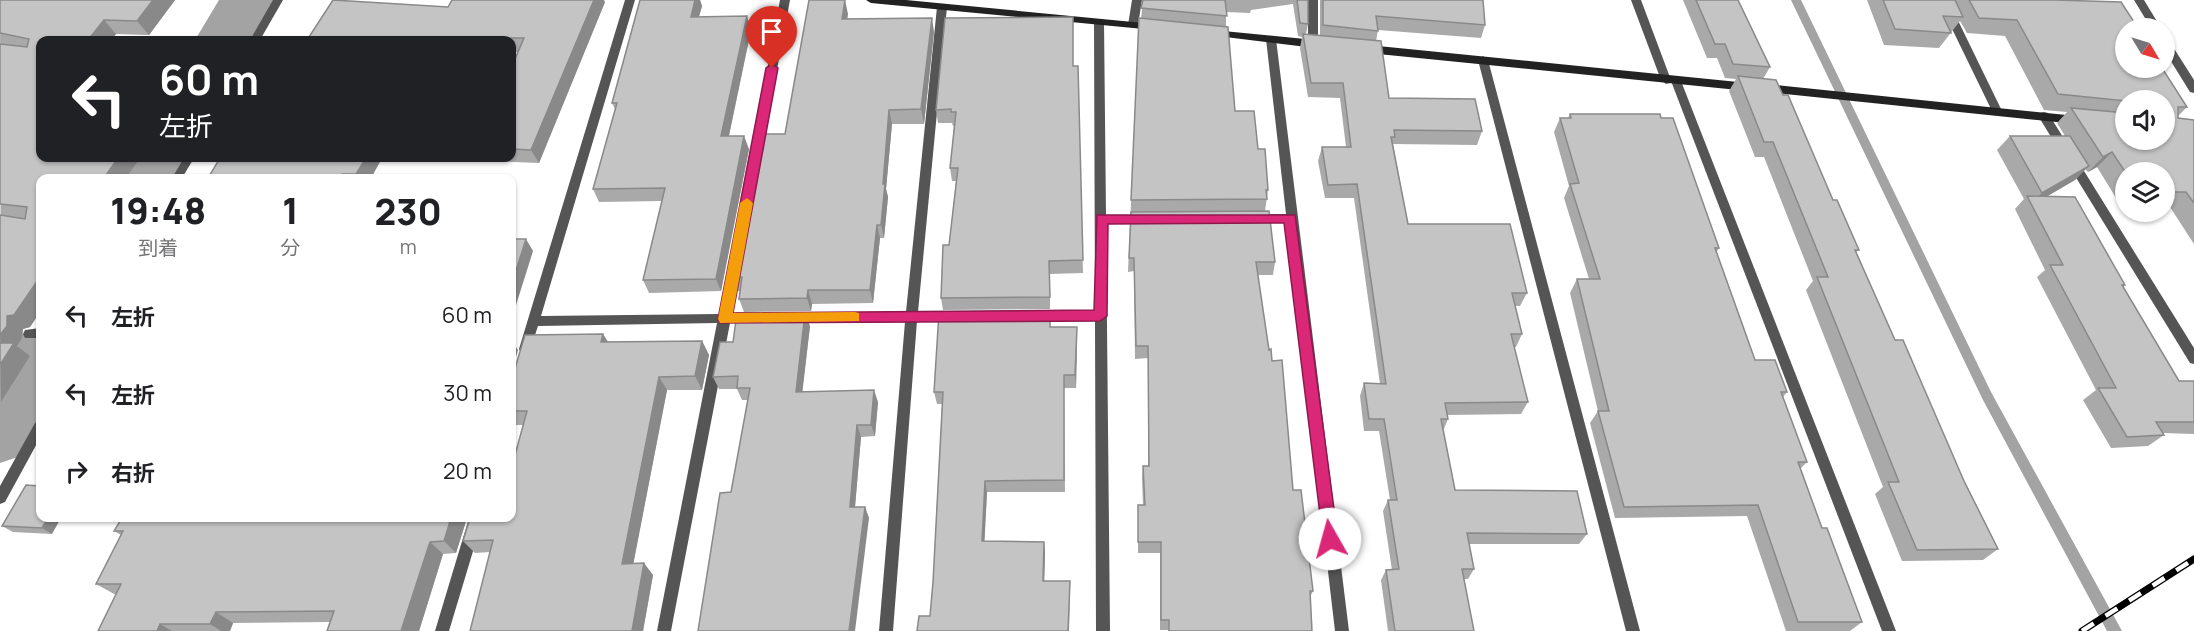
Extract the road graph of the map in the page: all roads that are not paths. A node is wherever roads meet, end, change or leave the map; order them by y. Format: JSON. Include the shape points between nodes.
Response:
{"nodes":[{"id":1,"x":278,"y":0,"type":"edge"},
{"id":2,"x":630,"y":0,"type":"edge"},
{"id":3,"x":785,"y":0,"type":"edge"},
{"id":4,"x":872,"y":0,"type":"edge"},
{"id":5,"x":1137,"y":0,"type":"edge"},
{"id":6,"x":1313,"y":0,"type":"edge"},
{"id":7,"x":1636,"y":0,"type":"edge"},
{"id":8,"x":1943,"y":0,"type":"edge"},
{"id":9,"x":2139,"y":0,"type":"edge"},
{"id":10,"x":942,"y":7,"type":"junction"},
{"id":11,"x":2150,"y":18,"type":"edge"},
{"id":12,"x":1100,"y":22,"type":"junction"},
{"id":13,"x":1133,"y":25,"type":"junction"},
{"id":14,"x":1161,"y":28,"type":"edge"},
{"id":15,"x":1205,"y":33,"type":"edge"},
{"id":16,"x":257,"y":36,"type":"edge"},
{"id":17,"x":1270,"y":39,"type":"junction"},
{"id":18,"x":1313,"y":44,"type":"junction"},
{"id":19,"x":1325,"y":45,"type":"edge"},
{"id":20,"x":1359,"y":48,"type":"edge"},
{"id":21,"x":2175,"y":59,"type":"edge"},
{"id":22,"x":1483,"y":60,"type":"junction"},
{"id":23,"x":1671,"y":80,"type":"junction"},
{"id":24,"x":2194,"y":89,"type":"edge"},
{"id":25,"x":1997,"y":111,"type":"junction"},
{"id":26,"x":2044,"y":116,"type":"junction"},
{"id":27,"x":2091,"y":121,"type":"edge"},
{"id":28,"x":755,"y":159,"type":"edge"},
{"id":29,"x":1243,"y":218,"type":"edge"},
{"id":30,"x":1290,"y":218,"type":"junction"},
{"id":31,"x":1101,"y":219,"type":"junction"},
{"id":32,"x":1160,"y":219,"type":"edge"},
{"id":33,"x":738,"y":250,"type":"edge"},
{"id":34,"x":970,"y":316,"type":"edge"},
{"id":35,"x":1018,"y":316,"type":"edge"},
{"id":36,"x":1100,"y":316,"type":"junction"},
{"id":37,"x":911,"y":317,"type":"junction"},
{"id":38,"x":760,"y":318,"type":"edge"},
{"id":39,"x":783,"y":318,"type":"edge"},
{"id":40,"x":725,"y":319,"type":"junction"},
{"id":41,"x":534,"y":321,"type":"junction"},
{"id":42,"x":2194,"y":359,"type":"edge"},
{"id":43,"x":521,"y":364,"type":"edge"},
{"id":44,"x":36,"y":434,"type":"edge"},
{"id":45,"x":0,"y":498,"type":"edge"},
{"id":46,"x":475,"y":522,"type":"edge"},
{"id":47,"x":442,"y":631,"type":"edge"},
{"id":48,"x":664,"y":631,"type":"edge"},
{"id":49,"x":886,"y":631,"type":"edge"},
{"id":50,"x":1103,"y":631,"type":"edge"},
{"id":51,"x":1342,"y":631,"type":"edge"},
{"id":52,"x":1633,"y":631,"type":"edge"},
{"id":53,"x":1889,"y":631,"type":"edge"}],
"edges":[{"from":1,"to":16,"type":"street"},
{"from":2,"to":41,"type":"street"},
{"from":3,"to":28,"type":"street"},
{"from":4,"to":10,"type":"street"},
{"from":5,"to":13,"type":"street"},
{"from":6,"to":18,"type":"street"},
{"from":7,"to":23,"type":"street"},
{"from":8,"to":25,"type":"street"},
{"from":9,"to":11,"type":"street"},
{"from":10,"to":12,"type":"street"},
{"from":10,"to":37,"type":"street"},
{"from":12,"to":13,"type":"street"},
{"from":12,"to":31,"type":"street"},
{"from":13,"to":14,"type":"street"},
{"from":15,"to":17,"type":"street"},
{"from":17,"to":18,"type":"street"},
{"from":17,"to":30,"type":"street"},
{"from":18,"to":19,"type":"street"},
{"from":20,"to":22,"type":"street"},
{"from":21,"to":24,"type":"street"},
{"from":22,"to":23,"type":"street"},
{"from":22,"to":52,"type":"street"},
{"from":23,"to":25,"type":"street"},
{"from":23,"to":53,"type":"street"},
{"from":25,"to":26,"type":"street"},
{"from":26,"to":27,"type":"street"},
{"from":26,"to":42,"type":"street"},
{"from":29,"to":30,"type":"street"},
{"from":30,"to":51,"type":"street"},
{"from":31,"to":32,"type":"street"},
{"from":31,"to":36,"type":"street"},
{"from":33,"to":40,"type":"street"},
{"from":34,"to":37,"type":"street"},
{"from":35,"to":36,"type":"street"},
{"from":36,"to":50,"type":"street"},
{"from":37,"to":39,"type":"street"},
{"from":37,"to":49,"type":"street"},
{"from":38,"to":40,"type":"street"},
{"from":40,"to":41,"type":"street"},
{"from":40,"to":48,"type":"street"},
{"from":41,"to":43,"type":"street"},
{"from":44,"to":45,"type":"street"},
{"from":46,"to":47,"type":"street"}]}
